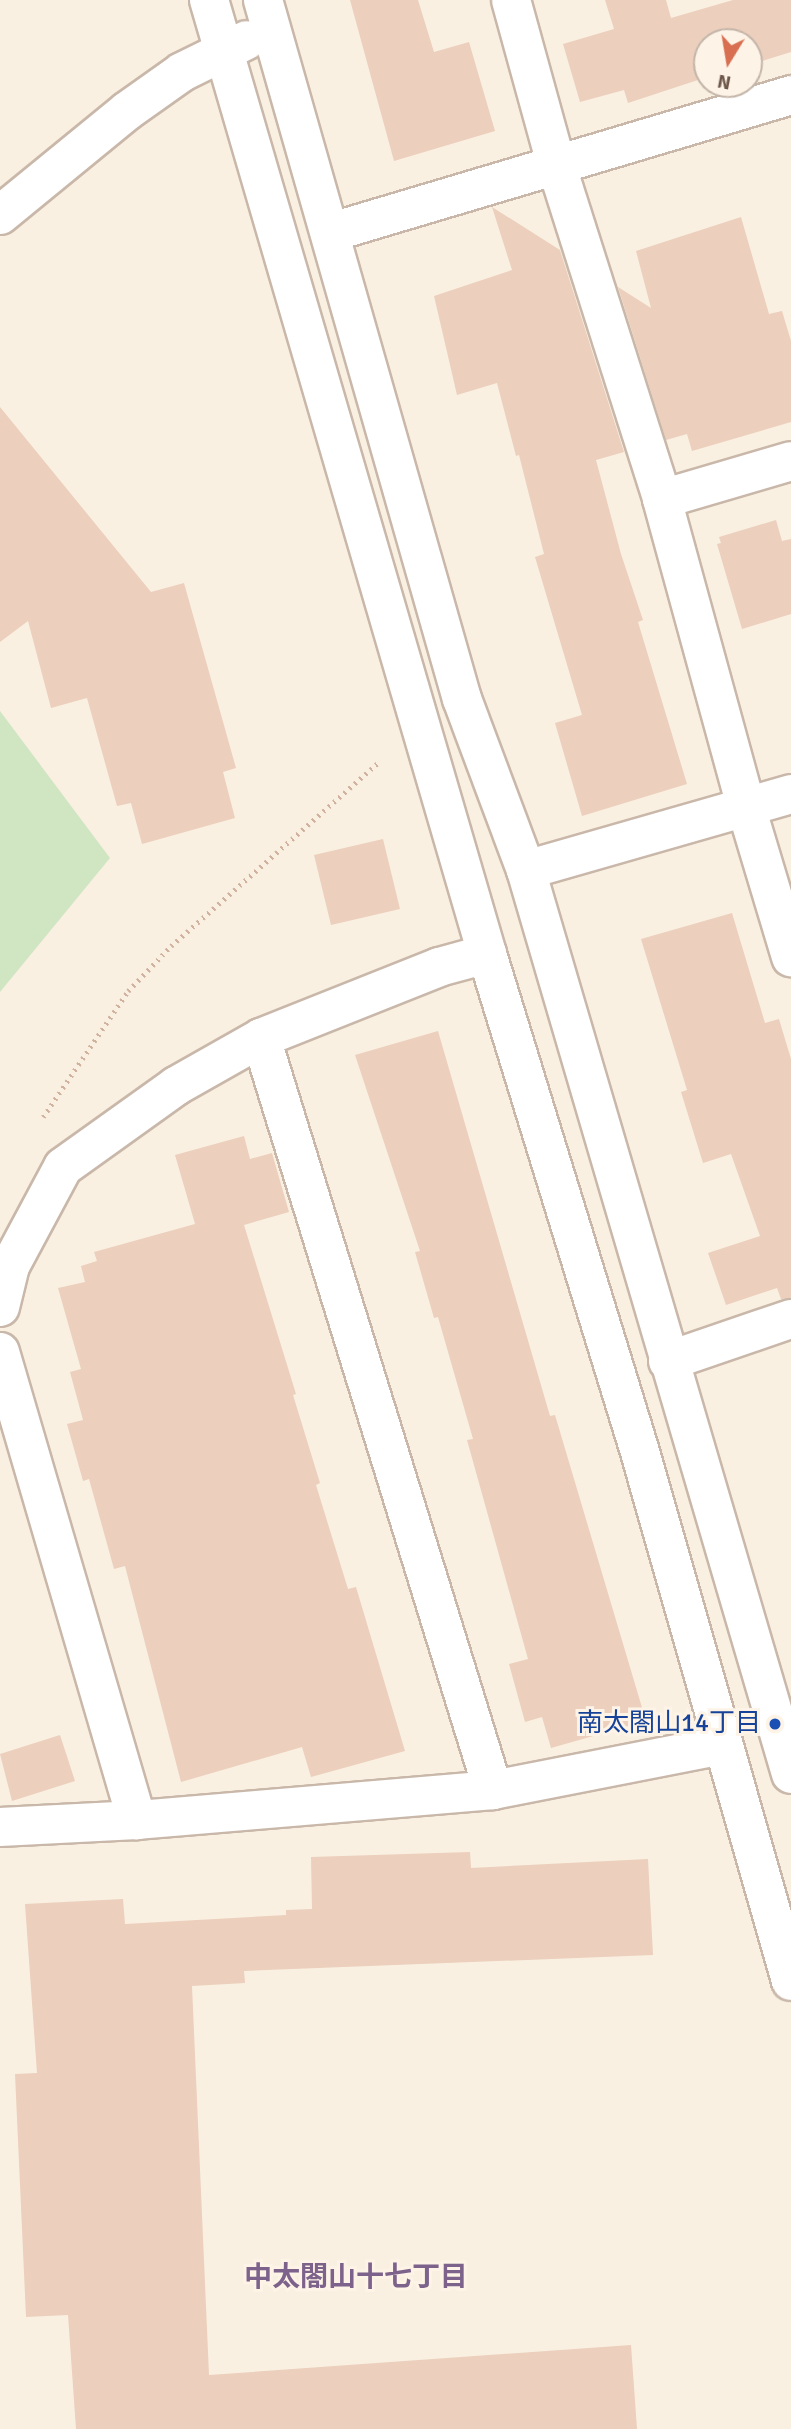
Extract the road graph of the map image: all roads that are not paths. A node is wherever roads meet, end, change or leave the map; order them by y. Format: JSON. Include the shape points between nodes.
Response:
{"nodes":[{"id":1,"x":209,"y":0,"type":"edge"},
{"id":2,"x":512,"y":0,"type":"edge"},
{"id":3,"x":267,"y":14,"type":"edge"},
{"id":4,"x":225,"y":51,"type":"junction"},
{"id":5,"x":791,"y":95,"type":"edge"},
{"id":6,"x":557,"y":167,"type":"junction"},
{"id":7,"x":0,"y":215,"type":"edge"},
{"id":8,"x":332,"y":232,"type":"junction"},
{"id":9,"x":791,"y":461,"type":"edge"},
{"id":10,"x":662,"y":499,"type":"junction"},
{"id":11,"x":791,"y":794,"type":"edge"},
{"id":12,"x":746,"y":807,"type":"junction"},
{"id":13,"x":526,"y":870,"type":"junction"},
{"id":14,"x":487,"y":954,"type":"junction"},
{"id":15,"x":791,"y":957,"type":"edge"},
{"id":16,"x":261,"y":1038,"type":"junction"},
{"id":17,"x":0,"y":1307,"type":"edge"},
{"id":18,"x":791,"y":1319,"type":"edge"},
{"id":19,"x":0,"y":1352,"type":"edge"},
{"id":20,"x":668,"y":1361,"type":"junction"},
{"id":21,"x":723,"y":1745,"type":"junction"},
{"id":22,"x":791,"y":1774,"type":"edge"},
{"id":23,"x":493,"y":1790,"type":"junction"},
{"id":24,"x":137,"y":1820,"type":"junction"},
{"id":25,"x":0,"y":1826,"type":"edge"},
{"id":26,"x":791,"y":1981,"type":"edge"}],
"edges":[{"from":1,"to":4,"type":"street"},
{"from":2,"to":6,"type":"street"},
{"from":3,"to":4,"type":"street"},
{"from":3,"to":8,"type":"street"},
{"from":4,"to":7,"type":"street","via":[[182,72],[127,111]]},
{"from":4,"to":14,"type":"street"},
{"from":5,"to":6,"type":"street"},
{"from":6,"to":8,"type":"street"},
{"from":6,"to":10,"type":"street"},
{"from":8,"to":13,"type":"street","via":[[462,699]]},
{"from":9,"to":10,"type":"street"},
{"from":10,"to":12,"type":"street"},
{"from":11,"to":12,"type":"street"},
{"from":12,"to":13,"type":"street"},
{"from":12,"to":15,"type":"street"},
{"from":13,"to":20,"type":"street"},
{"from":14,"to":16,"type":"street","via":[[439,967]]},
{"from":14,"to":21,"type":"street","via":[[640,1452]]},
{"from":16,"to":17,"type":"street","via":[[176,1086],[63,1167],[10,1266]]},
{"from":16,"to":23,"type":"street"},
{"from":18,"to":20,"type":"street"},
{"from":19,"to":24,"type":"street"},
{"from":20,"to":22,"type":"street"},
{"from":21,"to":23,"type":"street"},
{"from":21,"to":26,"type":"street"},
{"from":23,"to":24,"type":"street"},
{"from":24,"to":25,"type":"street"}]}
